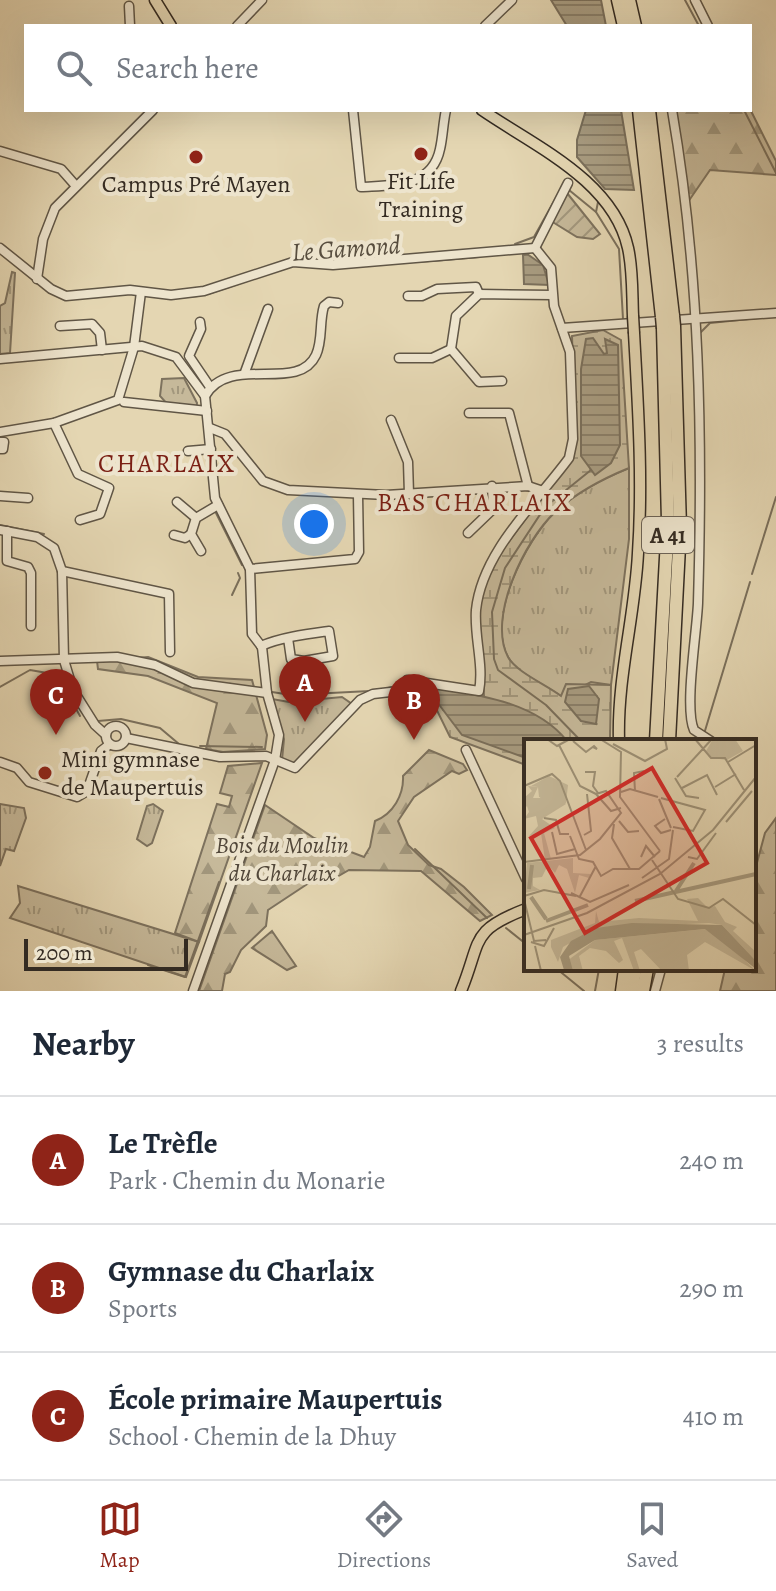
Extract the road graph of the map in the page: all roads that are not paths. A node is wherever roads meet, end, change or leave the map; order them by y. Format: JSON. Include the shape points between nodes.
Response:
{"nodes":[{"id":1,"x":155,"y":0,"type":"edge"},
{"id":2,"x":262,"y":0,"type":"edge"},
{"id":3,"x":512,"y":0,"type":"edge"},
{"id":4,"x":618,"y":0,"type":"edge"},
{"id":5,"x":629,"y":0,"type":"edge"},
{"id":6,"x":695,"y":0,"type":"edge"},
{"id":7,"x":129,"y":6,"type":"dead end"},
{"id":8,"x":130,"y":22,"type":"edge"},
{"id":9,"x":170,"y":24,"type":"edge"},
{"id":10,"x":239,"y":24,"type":"edge"},
{"id":11,"x":487,"y":24,"type":"edge"},
{"id":12,"x":624,"y":24,"type":"edge"},
{"id":13,"x":635,"y":24,"type":"edge"},
{"id":14,"x":707,"y":24,"type":"edge"},
{"id":15,"x":139,"y":112,"type":"edge"},
{"id":16,"x":151,"y":112,"type":"edge"},
{"id":17,"x":353,"y":112,"type":"edge"},
{"id":18,"x":440,"y":112,"type":"edge"},
{"id":19,"x":446,"y":112,"type":"edge"},
{"id":20,"x":485,"y":112,"type":"edge"},
{"id":21,"x":639,"y":112,"type":"edge"},
{"id":22,"x":649,"y":112,"type":"edge"},
{"id":23,"x":672,"y":112,"type":"edge"},
{"id":24,"x":145,"y":118,"type":"junction"},
{"id":25,"x":443,"y":122,"type":"junction"},
{"id":26,"x":0,"y":151,"type":"edge"},
{"id":27,"x":572,"y":178,"type":"junction"},
{"id":28,"x":76,"y":186,"type":"junction"},
{"id":29,"x":0,"y":248,"type":"edge"},
{"id":30,"x":535,"y":248,"type":"junction"},
{"id":31,"x":37,"y":279,"type":"junction"},
{"id":32,"x":141,"y":292,"type":"junction"},
{"id":33,"x":479,"y":294,"type":"junction"},
{"id":34,"x":552,"y":295,"type":"junction"},
{"id":35,"x":408,"y":296,"type":"dead end"},
{"id":36,"x":338,"y":303,"type":"dead end"},
{"id":37,"x":268,"y":309,"type":"dead end"},
{"id":38,"x":776,"y":313,"type":"edge"},
{"id":39,"x":696,"y":320,"type":"junction"},
{"id":40,"x":200,"y":322,"type":"dead end"},
{"id":41,"x":668,"y":322,"type":"junction"},
{"id":42,"x":60,"y":326,"type":"dead end"},
{"id":43,"x":562,"y":328,"type":"junction"},
{"id":44,"x":134,"y":347,"type":"junction"},
{"id":45,"x":451,"y":349,"type":"junction"},
{"id":46,"x":102,"y":350,"type":"junction"},
{"id":47,"x":399,"y":358,"type":"dead end"},
{"id":48,"x":0,"y":359,"type":"edge"},
{"id":49,"x":245,"y":372,"type":"junction"},
{"id":50,"x":502,"y":381,"type":"dead end"},
{"id":51,"x":204,"y":384,"type":"junction"},
{"id":52,"x":121,"y":401,"type":"junction"},
{"id":53,"x":207,"y":411,"type":"junction"},
{"id":54,"x":469,"y":413,"type":"dead end"},
{"id":55,"x":391,"y":420,"type":"dead end"},
{"id":56,"x":54,"y":423,"type":"junction"},
{"id":57,"x":210,"y":428,"type":"junction"},
{"id":58,"x":0,"y":432,"type":"edge"},
{"id":59,"x":0,"y":442,"type":"edge"},
{"id":60,"x":0,"y":449,"type":"edge"},
{"id":61,"x":211,"y":449,"type":"junction"},
{"id":62,"x":188,"y":451,"type":"dead end"},
{"id":63,"x":492,"y":486,"type":"junction"},
{"id":64,"x":528,"y":486,"type":"junction"},
{"id":65,"x":543,"y":491,"type":"junction"},
{"id":66,"x":409,"y":494,"type":"junction"},
{"id":67,"x":358,"y":495,"type":"junction"},
{"id":68,"x":0,"y":496,"type":"edge"},
{"id":69,"x":28,"y":498,"type":"dead end"},
{"id":70,"x":177,"y":502,"type":"dead end"},
{"id":71,"x":218,"y":505,"type":"junction"},
{"id":72,"x":196,"y":518,"type":"junction"},
{"id":73,"x":80,"y":520,"type":"dead end"},
{"id":74,"x":4,"y":530,"type":"edge"},
{"id":75,"x":468,"y":533,"type":"dead end"},
{"id":76,"x":191,"y":534,"type":"junction"},
{"id":77,"x":174,"y":535,"type":"dead end"},
{"id":78,"x":3,"y":548,"type":"edge"},
{"id":79,"x":201,"y":551,"type":"dead end"},
{"id":80,"x":250,"y":569,"type":"junction"},
{"id":81,"x":62,"y":571,"type":"junction"},
{"id":82,"x":31,"y":626,"type":"dead end"},
{"id":83,"x":288,"y":638,"type":"junction"},
{"id":84,"x":261,"y":646,"type":"junction"},
{"id":85,"x":170,"y":652,"type":"dead end"},
{"id":86,"x":64,"y":660,"type":"junction"},
{"id":87,"x":0,"y":661,"type":"edge"},
{"id":88,"x":267,"y":693,"type":"junction"},
{"id":89,"x":706,"y":737,"type":"edge"},
{"id":90,"x":126,"y":738,"type":"junction"},
{"id":91,"x":108,"y":739,"type":"junction"},
{"id":92,"x":619,"y":739,"type":"edge"},
{"id":93,"x":656,"y":739,"type":"edge"},
{"id":94,"x":667,"y":739,"type":"edge"},
{"id":95,"x":466,"y":750,"type":"dead end"},
{"id":96,"x":275,"y":760,"type":"junction"},
{"id":97,"x":0,"y":762,"type":"edge"},
{"id":98,"x":524,"y":875,"type":"edge"},
{"id":99,"x":524,"y":912,"type":"edge"},
{"id":100,"x":625,"y":971,"type":"edge"},
{"id":101,"x":635,"y":971,"type":"edge"},
{"id":102,"x":647,"y":971,"type":"edge"},
{"id":103,"x":660,"y":971,"type":"edge"},
{"id":104,"x":462,"y":990,"type":"edge"},
{"id":105,"x":193,"y":991,"type":"edge"},
{"id":106,"x":622,"y":991,"type":"edge"},
{"id":107,"x":632,"y":991,"type":"edge"},
{"id":108,"x":643,"y":991,"type":"edge"},
{"id":109,"x":655,"y":991,"type":"edge"}],
"edges":[{"from":1,"to":9,"type":"main road"},
{"from":2,"to":10,"type":"street"},
{"from":3,"to":11,"type":"street"},
{"from":4,"to":12,"type":"highway"},
{"from":5,"to":13,"type":"highway"},
{"from":6,"to":14,"type":"street"},
{"from":7,"to":8,"type":"street"},
{"from":15,"to":24,"type":"street"},
{"from":16,"to":24,"type":"street"},
{"from":17,"to":25,"type":"street","via":[[361,187],[407,183],[426,174],[440,151]]},
{"from":18,"to":25,"type":"street"},
{"from":19,"to":25,"type":"street"},
{"from":20,"to":27,"type":"main road"},
{"from":21,"to":41,"type":"highway","number":"A 41"},
{"from":22,"to":41,"type":"highway","number":"A 41"},
{"from":23,"to":39,"type":"street","via":[[688,202]]},
{"from":24,"to":28,"type":"street"},
{"from":26,"to":28,"type":"street","via":[[61,169]]},
{"from":27,"to":30,"type":"street"},
{"from":27,"to":92,"type":"main road","bridge":true,"via":[[605,200],[622,228],[631,261],[640,446],[638,554],[621,676]]},
{"from":28,"to":31,"type":"street","via":[[55,208],[43,239]]},
{"from":29,"to":31,"type":"street"},
{"from":30,"to":32,"type":"street","via":[[333,265],[293,262],[204,291]]},
{"from":30,"to":34,"type":"street","via":[[551,268]]},
{"from":31,"to":32,"type":"street","via":[[66,296]]},
{"from":32,"to":44,"type":"street"},
{"from":33,"to":34,"type":"street"},
{"from":33,"to":35,"type":"street","via":[[476,287]]},
{"from":33,"to":45,"type":"street","via":[[456,316]]},
{"from":34,"to":43,"type":"street"},
{"from":36,"to":49,"type":"street","via":[[324,306],[317,354],[305,368]]},
{"from":37,"to":49,"type":"street"},
{"from":38,"to":39,"type":"street"},
{"from":39,"to":43,"type":"street"},
{"from":39,"to":89,"type":"street","via":[[701,492],[690,712],[691,725]]},
{"from":40,"to":51,"type":"street","via":[[189,356]]},
{"from":41,"to":93,"type":"highway","number":"A 41","via":[[668,521]]},
{"from":41,"to":94,"type":"highway","number":"A 41","via":[[681,469],[676,654]]},
{"from":42,"to":46,"type":"street","via":[[92,324],[100,333]]},
{"from":43,"to":65,"type":"street","via":[[570,352],[573,439],[569,458]]},
{"from":44,"to":46,"type":"street"},
{"from":44,"to":51,"type":"street","via":[[156,348],[176,357]]},
{"from":44,"to":52,"type":"street"},
{"from":45,"to":47,"type":"street","via":[[432,358]]},
{"from":45,"to":50,"type":"street","via":[[479,382]]},
{"from":46,"to":48,"type":"street"},
{"from":49,"to":51,"type":"street"},
{"from":51,"to":53,"type":"street"},
{"from":52,"to":53,"type":"street"},
{"from":52,"to":56,"type":"street"},
{"from":53,"to":57,"type":"street"},
{"from":54,"to":64,"type":"street","via":[[509,413]]},
{"from":55,"to":66,"type":"street","via":[[408,462]]},
{"from":56,"to":58,"type":"street"},
{"from":56,"to":73,"type":"street","via":[[78,474],[109,488],[100,514]]},
{"from":57,"to":61,"type":"street"},
{"from":57,"to":67,"type":"street","via":[[225,434],[257,476],[274,487]]},
{"from":59,"to":60,"type":"street"},
{"from":61,"to":62,"type":"street"},
{"from":61,"to":71,"type":"street"},
{"from":63,"to":64,"type":"street"},
{"from":63,"to":66,"type":"street"},
{"from":63,"to":75,"type":"street","via":[[493,509]]},
{"from":64,"to":65,"type":"street"},
{"from":65,"to":96,"type":"street","via":[[498,551],[479,596],[479,691],[407,680],[399,691],[373,694],[357,703],[299,766]]},
{"from":66,"to":67,"type":"street"},
{"from":67,"to":80,"type":"street","via":[[355,559]]},
{"from":68,"to":69,"type":"street"},
{"from":70,"to":72,"type":"street"},
{"from":71,"to":72,"type":"street"},
{"from":71,"to":80,"type":"street"},
{"from":72,"to":76,"type":"street"},
{"from":74,"to":78,"type":"street"},
{"from":74,"to":81,"type":"street","via":[[46,542],[54,548]]},
{"from":76,"to":77,"type":"street"},
{"from":76,"to":79,"type":"street"},
{"from":78,"to":82,"type":"street","via":[[7,561],[30,569]]},
{"from":80,"to":84,"type":"street","via":[[251,630]]},
{"from":81,"to":85,"type":"street","via":[[169,594]]},
{"from":81,"to":86,"type":"street"},
{"from":83,"to":83,"type":"street","via":[[329,631],[333,656],[291,659]]},
{"from":83,"to":84,"type":"street"},
{"from":84,"to":88,"type":"street"},
{"from":86,"to":87,"type":"street"},
{"from":86,"to":88,"type":"street","via":[[117,657],[155,665],[193,683]]},
{"from":86,"to":91,"type":"street","via":[[73,690]]},
{"from":88,"to":96,"type":"street","via":[[279,735]]},
{"from":90,"to":91,"type":"street","via":[[120,746]]},
{"from":90,"to":91,"type":"street","via":[[119,726],[111,728]]},
{"from":90,"to":96,"type":"street","via":[[220,757],[264,755]]},
{"from":91,"to":97,"type":"street","via":[[87,791],[77,797],[29,782],[17,768]]},
{"from":95,"to":98,"type":"street"},
{"from":96,"to":105,"type":"street"},
{"from":99,"to":104,"type":"main road","via":[[480,939]]},
{"from":100,"to":106,"type":"highway"},
{"from":101,"to":107,"type":"highway"},
{"from":102,"to":108,"type":"highway"},
{"from":103,"to":109,"type":"street"}]}
